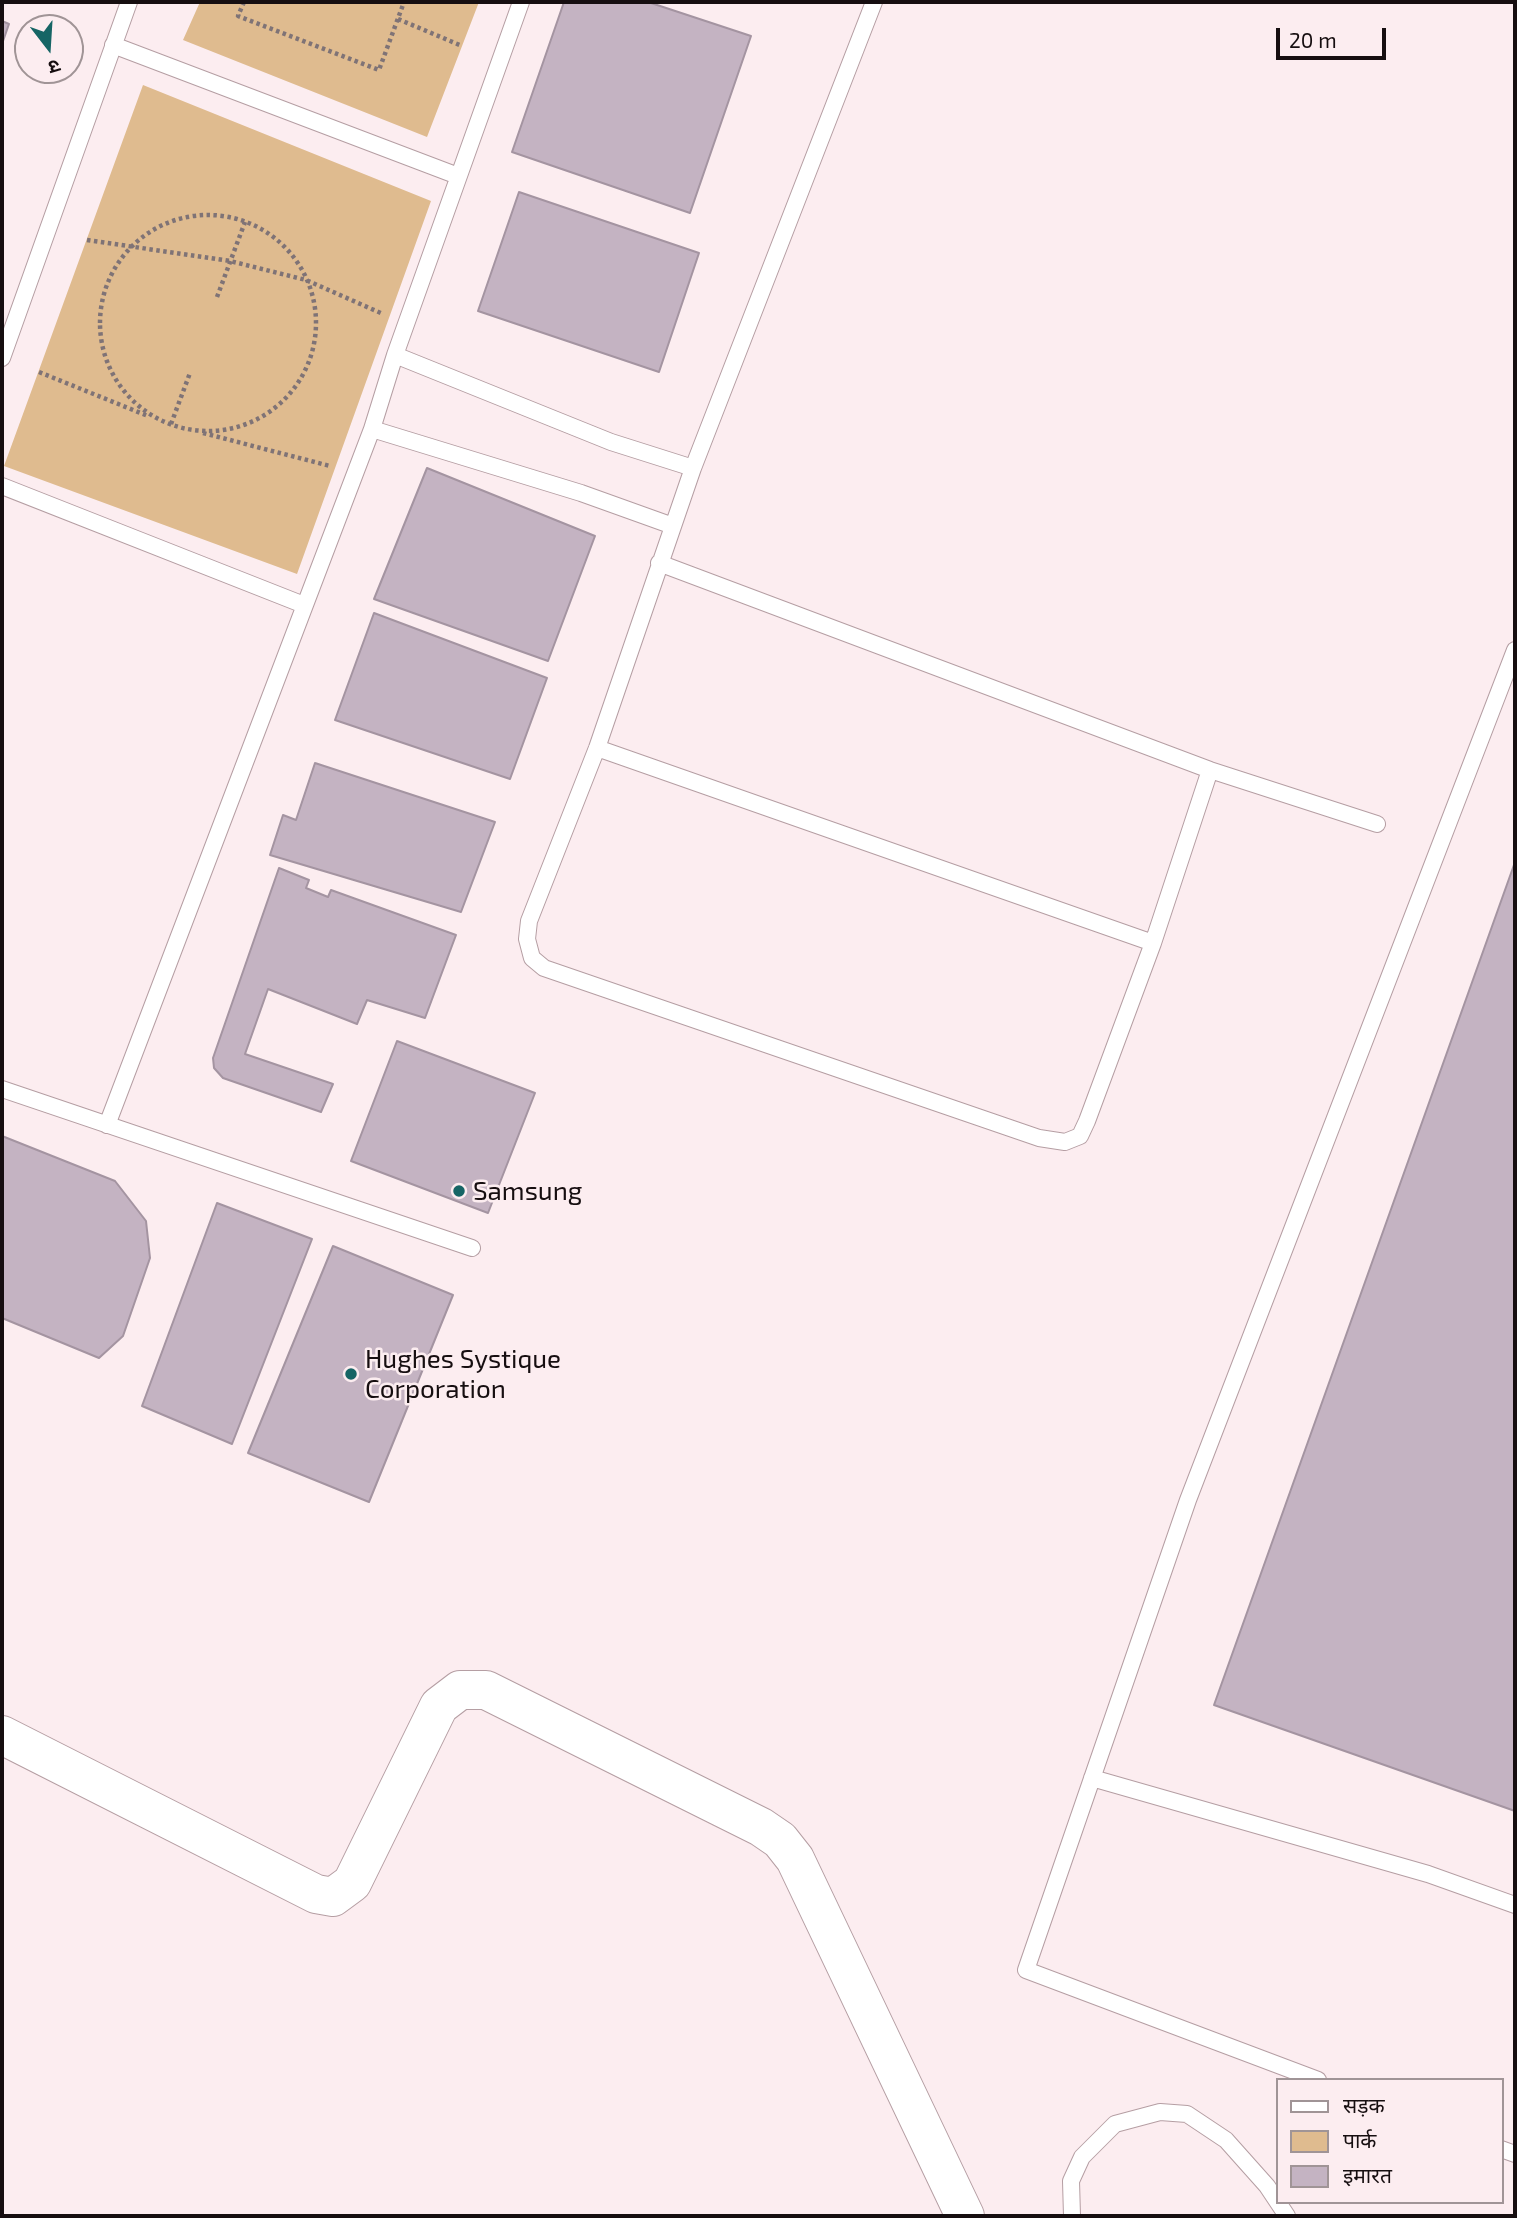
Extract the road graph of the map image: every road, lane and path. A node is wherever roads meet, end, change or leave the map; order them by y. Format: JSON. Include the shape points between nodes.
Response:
{"nodes":[{"id":1,"x":129,"y":2,"type":"edge"},
{"id":2,"x":244,"y":2,"type":"edge"},
{"id":3,"x":404,"y":2,"type":"edge"},
{"id":4,"x":521,"y":2,"type":"edge"},
{"id":5,"x":874,"y":2,"type":"edge"},
{"id":6,"x":398,"y":19,"type":"junction"},
{"id":7,"x":113,"y":44,"type":"junction"},
{"id":8,"x":462,"y":46,"type":"dead end"},
{"id":9,"x":458,"y":177,"type":"junction"},
{"id":10,"x":245,"y":222,"type":"junction"},
{"id":11,"x":86,"y":240,"type":"dead end"},
{"id":12,"x":132,"y":246,"type":"junction"},
{"id":13,"x":230,"y":261,"type":"junction"},
{"id":14,"x":306,"y":280,"type":"junction"},
{"id":15,"x":217,"y":297,"type":"dead end"},
{"id":16,"x":390,"y":317,"type":"dead end"},
{"id":17,"x":395,"y":355,"type":"junction"},
{"id":18,"x":2,"y":358,"type":"edge"},
{"id":19,"x":39,"y":372,"type":"dead end"},
{"id":20,"x":190,"y":373,"type":"dead end"},
{"id":21,"x":161,"y":421,"type":"junction"},
{"id":22,"x":171,"y":425,"type":"junction"},
{"id":23,"x":372,"y":429,"type":"junction"},
{"id":24,"x":336,"y":467,"type":"dead end"},
{"id":25,"x":693,"y":468,"type":"junction"},
{"id":26,"x":2,"y":486,"type":"edge"},
{"id":27,"x":673,"y":526,"type":"junction"},
{"id":28,"x":659,"y":563,"type":"junction"},
{"id":29,"x":303,"y":605,"type":"junction"},
{"id":30,"x":1515,"y":650,"type":"edge"},
{"id":31,"x":597,"y":748,"type":"junction"},
{"id":32,"x":1210,"y":769,"type":"junction"},
{"id":33,"x":1377,"y":824,"type":"dead end"},
{"id":34,"x":1153,"y":943,"type":"junction"},
{"id":35,"x":2,"y":1090,"type":"edge"},
{"id":36,"x":107,"y":1125,"type":"junction"},
{"id":37,"x":472,"y":1248,"type":"dead end"},
{"id":38,"x":2,"y":1735,"type":"edge"},
{"id":39,"x":1092,"y":1778,"type":"junction"},
{"id":40,"x":1515,"y":1905,"type":"edge"},
{"id":41,"x":1313,"y":2078,"type":"edge"},
{"id":42,"x":1276,"y":2200,"type":"edge"},
{"id":43,"x":965,"y":2216,"type":"edge"},
{"id":44,"x":1072,"y":2216,"type":"edge"}],
"edges":[{"from":1,"to":7,"type":"lane"},
{"from":2,"to":6,"type":"path","via":[[238,16],[379,70]]},
{"from":3,"to":6,"type":"path"},
{"from":4,"to":9,"type":"lane"},
{"from":5,"to":25,"type":"lane"},
{"from":6,"to":8,"type":"path"},
{"from":7,"to":9,"type":"lane"},
{"from":7,"to":18,"type":"lane"},
{"from":9,"to":17,"type":"lane"},
{"from":10,"to":12,"type":"path","via":[[201,215],[165,223]]},
{"from":10,"to":13,"type":"path"},
{"from":10,"to":14,"type":"path","via":[[271,234],[297,260]]},
{"from":11,"to":12,"type":"path"},
{"from":12,"to":13,"type":"path"},
{"from":12,"to":21,"type":"path","via":[[112,272],[100,307],[100,343],[113,378],[136,405]]},
{"from":13,"to":14,"type":"path"},
{"from":13,"to":15,"type":"path"},
{"from":14,"to":16,"type":"path"},
{"from":14,"to":22,"type":"path","via":[[313,293],[316,328],[309,362],[292,392],[266,415],[233,429],[199,431]]},
{"from":17,"to":23,"type":"lane"},
{"from":17,"to":25,"type":"lane","via":[[611,442]]},
{"from":19,"to":21,"type":"path"},
{"from":20,"to":22,"type":"path"},
{"from":21,"to":22,"type":"path"},
{"from":22,"to":24,"type":"path"},
{"from":23,"to":27,"type":"lane","via":[[581,492]]},
{"from":23,"to":29,"type":"lane"},
{"from":25,"to":27,"type":"lane"},
{"from":26,"to":29,"type":"lane"},
{"from":27,"to":28,"type":"lane"},
{"from":28,"to":31,"type":"lane"},
{"from":28,"to":32,"type":"lane"},
{"from":29,"to":36,"type":"lane"},
{"from":30,"to":39,"type":"lane","via":[[1188,1500]]},
{"from":31,"to":34,"type":"lane"},
{"from":31,"to":34,"type":"lane","via":[[529,921],[532,958],[544,968],[1039,1138],[1065,1142],[1080,1136],[1087,1121]]},
{"from":32,"to":33,"type":"lane"},
{"from":32,"to":34,"type":"lane"},
{"from":35,"to":36,"type":"lane"},
{"from":36,"to":37,"type":"lane"},
{"from":38,"to":43,"type":"street","via":[[316,1894],[333,1897],[352,1883],[439,1706],[460,1690],[486,1690],[499,1696],[780,1840],[794,1858]]},
{"from":39,"to":40,"type":"lane","via":[[1428,1874]]},
{"from":39,"to":41,"type":"lane","via":[[1026,1970]]},
{"from":42,"to":44,"type":"lane","via":[[1226,2140],[1187,2115],[1160,2112],[1115,2124],[1082,2157],[1071,2180]]}]}
